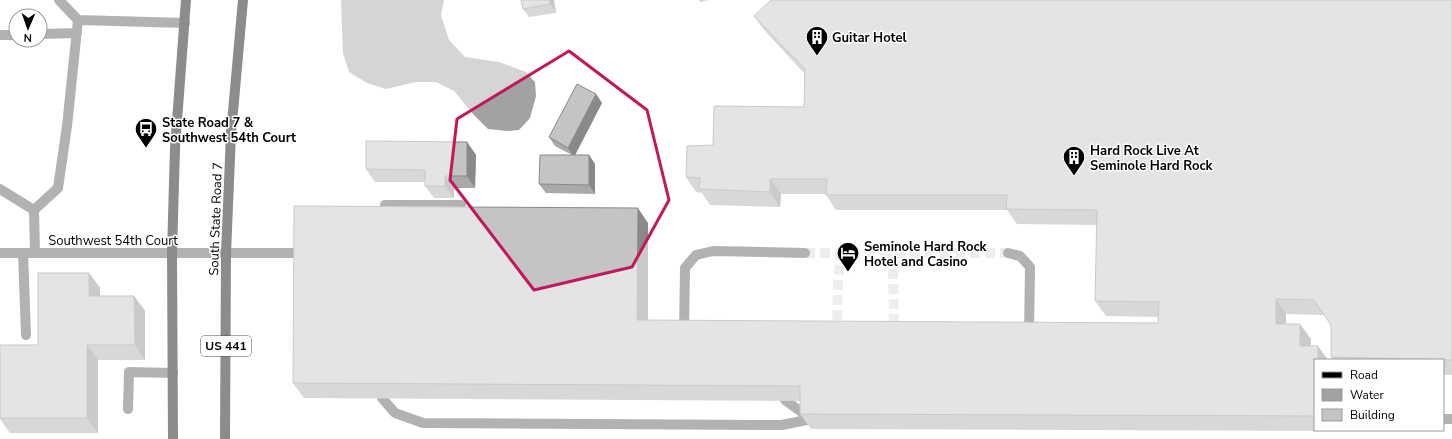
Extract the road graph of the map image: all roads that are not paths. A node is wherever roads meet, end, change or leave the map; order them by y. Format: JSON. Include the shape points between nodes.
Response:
{"nodes":[{"id":1,"x":59,"y":0,"type":"edge"},
{"id":2,"x":186,"y":0,"type":"edge"},
{"id":3,"x":243,"y":0,"type":"edge"},
{"id":4,"x":78,"y":20,"type":"junction"},
{"id":5,"x":184,"y":23,"type":"junction"},
{"id":6,"x":77,"y":33,"type":"junction"},
{"id":7,"x":48,"y":34,"type":"edge"},
{"id":8,"x":0,"y":190,"type":"edge"},
{"id":9,"x":461,"y":206,"type":"edge"},
{"id":10,"x":34,"y":210,"type":"junction"},
{"id":11,"x":385,"y":221,"type":"edge"},
{"id":12,"x":0,"y":253,"type":"edge"},
{"id":13,"x":23,"y":253,"type":"junction"},
{"id":14,"x":34,"y":253,"type":"junction"},
{"id":15,"x":172,"y":253,"type":"junction"},
{"id":16,"x":226,"y":253,"type":"junction"},
{"id":17,"x":319,"y":253,"type":"edge"},
{"id":18,"x":805,"y":253,"type":"tunnel mouth"},
{"id":19,"x":1008,"y":253,"type":"tunnel mouth"},
{"id":20,"x":26,"y":336,"type":"dead end"},
{"id":21,"x":684,"y":336,"type":"edge"},
{"id":22,"x":1029,"y":337,"type":"edge"},
{"id":23,"x":173,"y":373,"type":"junction"},
{"id":24,"x":382,"y":398,"type":"edge"},
{"id":25,"x":785,"y":400,"type":"edge"},
{"id":26,"x":128,"y":409,"type":"dead end"},
{"id":27,"x":173,"y":439,"type":"edge"},
{"id":28,"x":225,"y":439,"type":"edge"}],
"edges":[{"from":1,"to":4,"type":"street"},
{"from":2,"to":5,"type":"main road"},
{"from":3,"to":16,"type":"main road","name":"South State Road 7","number":"US 441"},
{"from":4,"to":5,"type":"street"},
{"from":4,"to":6,"type":"street"},
{"from":5,"to":15,"type":"main road","via":[[175,148]]},
{"from":6,"to":7,"type":"street"},
{"from":6,"to":10,"type":"street","via":[[68,126],[58,188]]},
{"from":8,"to":10,"type":"street"},
{"from":9,"to":11,"type":"street","via":[[385,204]]},
{"from":10,"to":14,"type":"street"},
{"from":12,"to":13,"type":"street","name":"Southwest 54th Court"},
{"from":13,"to":14,"type":"street","name":"Southwest 54th Court"},
{"from":13,"to":20,"type":"street"},
{"from":14,"to":15,"type":"street","name":"Southwest 54th Court"},
{"from":15,"to":16,"type":"street","name":"Southwest 54th Court"},
{"from":15,"to":23,"type":"main road"},
{"from":16,"to":17,"type":"street","name":"Southwest 54th Court"},
{"from":16,"to":28,"type":"main road","name":"South State Road 7","number":"US 441"},
{"from":18,"to":21,"type":"street","via":[[712,251],[696,255],[685,268]]},
{"from":19,"to":22,"type":"street","via":[[1020,256],[1030,267]]},
{"from":23,"to":26,"type":"street","via":[[129,372]]},
{"from":23,"to":27,"type":"main road"},
{"from":24,"to":25,"type":"street","via":[[395,412],[424,423],[782,425],[811,419]]}]}
